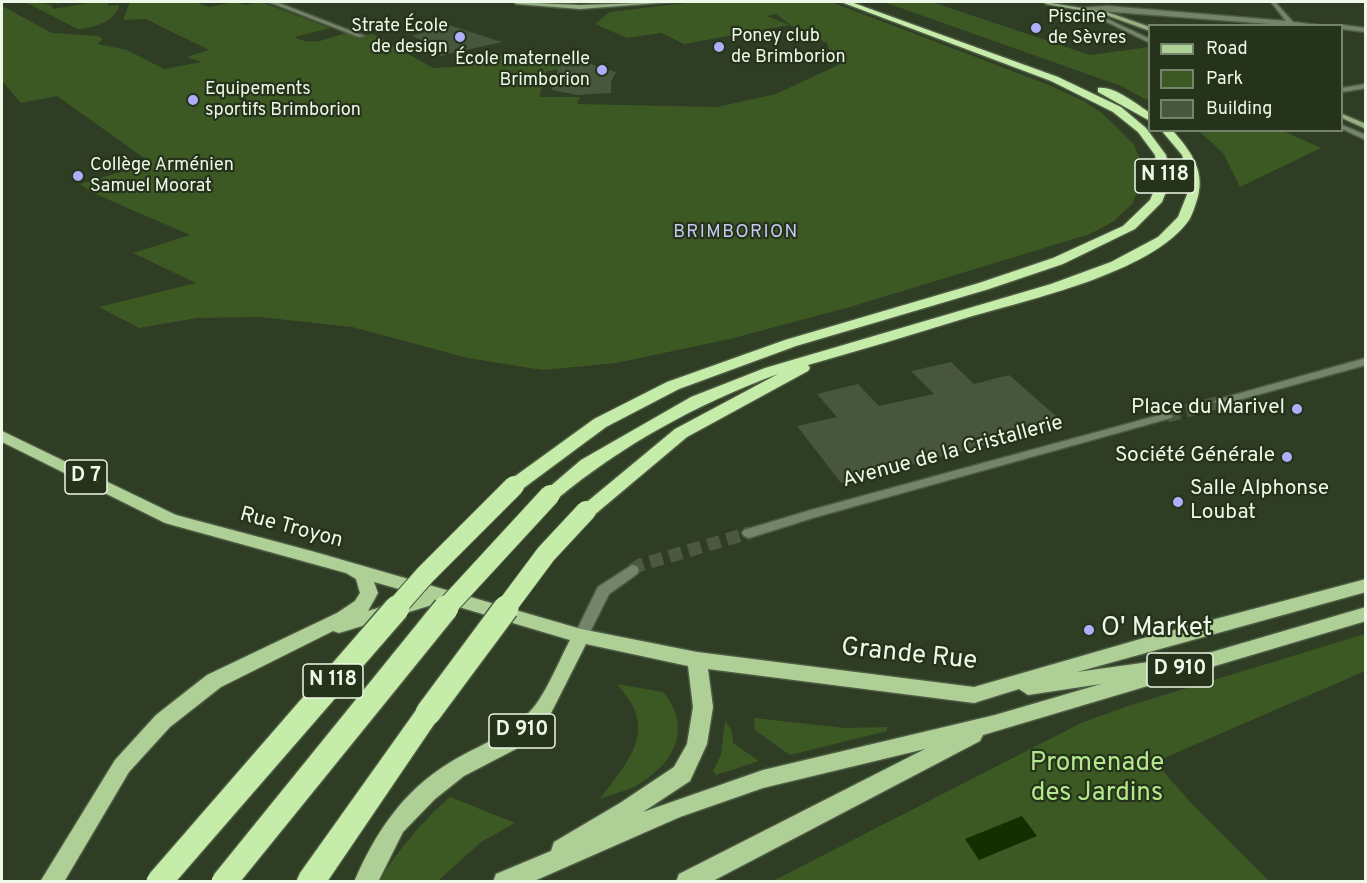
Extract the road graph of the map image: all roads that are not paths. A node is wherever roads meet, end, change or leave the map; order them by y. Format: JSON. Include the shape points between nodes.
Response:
{"nodes":[{"id":1,"x":272,"y":2,"type":"edge"},
{"id":2,"x":516,"y":2,"type":"edge"},
{"id":3,"x":669,"y":2,"type":"edge"},
{"id":4,"x":845,"y":2,"type":"edge"},
{"id":5,"x":868,"y":2,"type":"edge"},
{"id":6,"x":1046,"y":2,"type":"edge"},
{"id":7,"x":1273,"y":2,"type":"edge"},
{"id":8,"x":1081,"y":8,"type":"junction"},
{"id":9,"x":1290,"y":22,"type":"junction"},
{"id":10,"x":1306,"y":24,"type":"edge"},
{"id":11,"x":1343,"y":27,"type":"edge"},
{"id":12,"x":1148,"y":29,"type":"edge"},
{"id":13,"x":1365,"y":30,"type":"edge"},
{"id":14,"x":361,"y":36,"type":"dead end"},
{"id":15,"x":1148,"y":41,"type":"edge"},
{"id":16,"x":1365,"y":86,"type":"edge"},
{"id":17,"x":1343,"y":90,"type":"edge"},
{"id":18,"x":1148,"y":117,"type":"edge"},
{"id":19,"x":1343,"y":117,"type":"edge"},
{"id":20,"x":1365,"y":127,"type":"edge"},
{"id":21,"x":1343,"y":128,"type":"edge"},
{"id":22,"x":1168,"y":132,"type":"edge"},
{"id":23,"x":1365,"y":138,"type":"edge"},
{"id":24,"x":821,"y":356,"type":"junction"},
{"id":25,"x":1365,"y":361,"type":"edge"},
{"id":26,"x":1220,"y":402,"type":"tunnel mouth"},
{"id":27,"x":1167,"y":416,"type":"tunnel mouth"},
{"id":28,"x":2,"y":436,"type":"edge"},
{"id":29,"x":749,"y":533,"type":"tunnel mouth"},
{"id":30,"x":336,"y":564,"type":"junction"},
{"id":31,"x":632,"y":570,"type":"tunnel mouth"},
{"id":32,"x":1365,"y":585,"type":"edge"},
{"id":33,"x":442,"y":595,"type":"junction"},
{"id":34,"x":1365,"y":614,"type":"edge"},
{"id":35,"x":581,"y":636,"type":"junction"},
{"id":36,"x":290,"y":642,"type":"junction"},
{"id":37,"x":697,"y":660,"type":"junction"},
{"id":38,"x":1209,"y":662,"type":"junction"},
{"id":39,"x":974,"y":695,"type":"junction"},
{"id":40,"x":994,"y":724,"type":"junction"},
{"id":41,"x":51,"y":882,"type":"edge"},
{"id":42,"x":159,"y":882,"type":"edge"},
{"id":43,"x":224,"y":882,"type":"edge"},
{"id":44,"x":310,"y":882,"type":"edge"},
{"id":45,"x":365,"y":882,"type":"edge"},
{"id":46,"x":504,"y":882,"type":"edge"},
{"id":47,"x":687,"y":882,"type":"edge"}],
"edges":[{"from":1,"to":14,"type":"street"},
{"from":2,"to":3,"type":"main road","via":[[580,7]]},
{"from":4,"to":42,"type":"highway","number":"N 118","bridge":true,"via":[[1061,82],[1109,106],[1142,129],[1157,150],[1166,168],[1162,192],[1132,226],[1085,250],[1028,272],[743,358],[600,423],[514,486],[425,575]]},
{"from":5,"to":18,"type":"highway","via":[[1087,82]]},
{"from":6,"to":8,"type":"main road"},
{"from":7,"to":9,"type":"street"},
{"from":8,"to":9,"type":"street"},
{"from":8,"to":12,"type":"main road"},
{"from":8,"to":15,"type":"street"},
{"from":9,"to":10,"type":"street"},
{"from":11,"to":13,"type":"street"},
{"from":16,"to":17,"type":"street"},
{"from":19,"to":20,"type":"main road"},
{"from":21,"to":23,"type":"street"},
{"from":22,"to":24,"type":"highway","number":"N 118","via":[[1187,154],[1194,173],[1194,192],[1184,218],[1162,240],[1116,265],[1056,287]]},
{"from":24,"to":43,"type":"highway","number":"N 118","bridge":true,"via":[[771,371],[697,402],[588,464],[550,495],[459,592]]},
{"from":24,"to":44,"type":"highway","bridge":true,"via":[[784,380],[681,433],[586,511],[546,554]]},
{"from":25,"to":26,"type":"street"},
{"from":27,"to":29,"type":"street","name":"Avenue de la Cristallerie"},
{"from":28,"to":30,"type":"main road","name":"Rue Troyon","number":"D 7","via":[[171,519]]},
{"from":30,"to":33,"type":"main road","name":"Rue Troyon"},
{"from":30,"to":36,"type":"main road","via":[[363,575],[369,592],[361,606]]},
{"from":31,"to":35,"type":"street","via":[[603,591]]},
{"from":32,"to":39,"type":"main road","name":"Grande Rue","number":"D 910"},
{"from":33,"to":35,"type":"main road","number":"D 910"},
{"from":33,"to":36,"type":"main road"},
{"from":34,"to":38,"type":"main road","number":"D 910"},
{"from":35,"to":37,"type":"main road","name":"Grande Rue","number":"D 910"},
{"from":35,"to":45,"type":"main road","number":"D 910","via":[[541,713],[509,744],[457,769],[427,792],[395,825]]},
{"from":36,"to":41,"type":"main road","via":[[214,681],[163,721],[122,766]]},
{"from":37,"to":39,"type":"main road","name":"Grande Rue","number":"D 910"},
{"from":37,"to":46,"type":"main road","via":[[703,707],[697,744],[682,774]]},
{"from":38,"to":39,"type":"main road"},
{"from":38,"to":40,"type":"main road","number":"D 910"},
{"from":40,"to":46,"type":"main road","via":[[763,779],[675,810]]},
{"from":40,"to":47,"type":"main road","number":"D 910"}]}
